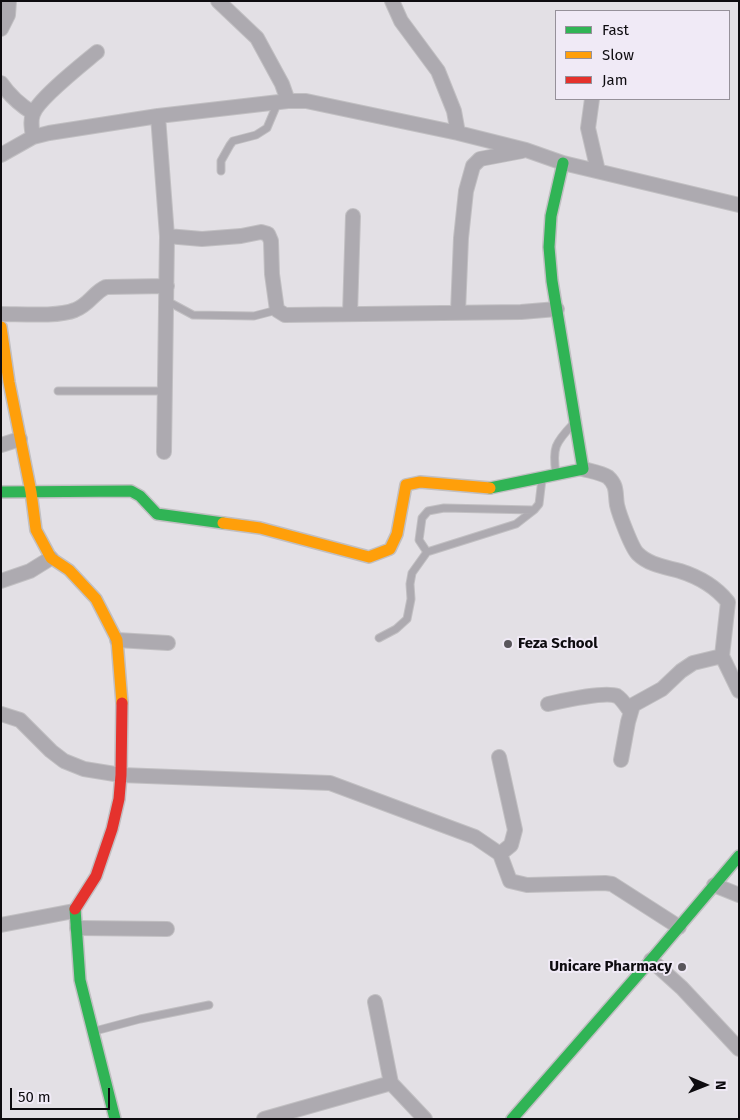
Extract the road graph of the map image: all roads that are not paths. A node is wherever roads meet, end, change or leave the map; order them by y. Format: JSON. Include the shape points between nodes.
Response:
{"nodes":[{"id":1,"x":9,"y":1,"type":"edge"},
{"id":2,"x":218,"y":1,"type":"edge"},
{"id":3,"x":392,"y":1,"type":"edge"},
{"id":4,"x":1,"y":29,"type":"edge"},
{"id":5,"x":97,"y":52,"type":"dead end"},
{"id":6,"x":1,"y":83,"type":"edge"},
{"id":7,"x":592,"y":100,"type":"edge"},
{"id":8,"x":283,"y":101,"type":"junction"},
{"id":9,"x":33,"y":113,"type":"junction"},
{"id":10,"x":158,"y":116,"type":"junction"},
{"id":11,"x":458,"y":133,"type":"junction"},
{"id":12,"x":33,"y":137,"type":"junction"},
{"id":13,"x":526,"y":150,"type":"junction"},
{"id":14,"x":1,"y":155,"type":"edge"},
{"id":15,"x":564,"y":163,"type":"junction"},
{"id":16,"x":222,"y":171,"type":"dead end"},
{"id":17,"x":598,"y":171,"type":"junction"},
{"id":18,"x":739,"y":204,"type":"edge"},
{"id":19,"x":353,"y":216,"type":"dead end"},
{"id":20,"x":168,"y":236,"type":"junction"},
{"id":21,"x":167,"y":286,"type":"junction"},
{"id":22,"x":167,"y":301,"type":"junction"},
{"id":23,"x":557,"y":309,"type":"junction"},
{"id":24,"x":276,"y":310,"type":"junction"},
{"id":25,"x":458,"y":312,"type":"junction"},
{"id":26,"x":1,"y":314,"type":"edge"},
{"id":27,"x":350,"y":314,"type":"junction"},
{"id":28,"x":1,"y":327,"type":"edge"},
{"id":29,"x":58,"y":391,"type":"dead end"},
{"id":30,"x":165,"y":391,"type":"junction"},
{"id":31,"x":576,"y":421,"type":"junction"},
{"id":32,"x":20,"y":439,"type":"junction"},
{"id":33,"x":1,"y":445,"type":"edge"},
{"id":34,"x":164,"y":452,"type":"dead end"},
{"id":35,"x":582,"y":469,"type":"junction"},
{"id":36,"x":556,"y":474,"type":"junction"},
{"id":37,"x":542,"y":478,"type":"junction"},
{"id":38,"x":1,"y":492,"type":"edge"},
{"id":39,"x":31,"y":492,"type":"junction"},
{"id":40,"x":534,"y":510,"type":"junction"},
{"id":41,"x":427,"y":552,"type":"junction"},
{"id":42,"x":51,"y":558,"type":"junction"},
{"id":43,"x":1,"y":581,"type":"edge"},
{"id":44,"x":378,"y":638,"type":"dead end"},
{"id":45,"x":117,"y":640,"type":"junction"},
{"id":46,"x":168,"y":643,"type":"dead end"},
{"id":47,"x":722,"y":656,"type":"junction"},
{"id":48,"x":739,"y":690,"type":"edge"},
{"id":49,"x":548,"y":704,"type":"dead end"},
{"id":50,"x":630,"y":711,"type":"junction"},
{"id":51,"x":1,"y":714,"type":"edge"},
{"id":52,"x":499,"y":757,"type":"dead end"},
{"id":53,"x":621,"y":760,"type":"dead end"},
{"id":54,"x":121,"y":775,"type":"junction"},
{"id":55,"x":500,"y":854,"type":"junction"},
{"id":56,"x":739,"y":857,"type":"edge"},
{"id":57,"x":714,"y":886,"type":"junction"},
{"id":58,"x":739,"y":896,"type":"edge"},
{"id":59,"x":74,"y":911,"type":"junction"},
{"id":60,"x":1,"y":925,"type":"edge"},
{"id":61,"x":679,"y":927,"type":"junction"},
{"id":62,"x":78,"y":928,"type":"junction"},
{"id":63,"x":167,"y":929,"type":"dead end"},
{"id":64,"x":651,"y":960,"type":"junction"},
{"id":65,"x":375,"y":1002,"type":"dead end"},
{"id":66,"x":209,"y":1005,"type":"dead end"},
{"id":67,"x":93,"y":1032,"type":"junction"},
{"id":68,"x":739,"y":1049,"type":"edge"},
{"id":69,"x":392,"y":1083,"type":"junction"},
{"id":70,"x":115,"y":1119,"type":"edge"},
{"id":71,"x":264,"y":1119,"type":"edge"},
{"id":72,"x":425,"y":1119,"type":"edge"},
{"id":73,"x":512,"y":1119,"type":"edge"}],
"edges":[{"from":1,"to":4,"type":"street","via":[[8,15]]},
{"from":2,"to":8,"type":"street","via":[[257,38],[282,84]]},
{"from":3,"to":11,"type":"street","via":[[400,21],[438,71],[454,111]]},
{"from":5,"to":9,"type":"street","via":[[66,78]]},
{"from":6,"to":9,"type":"street"},
{"from":7,"to":17,"type":"street","via":[[587,122]]},
{"from":8,"to":10,"type":"street"},
{"from":8,"to":11,"type":"street","via":[[306,101]]},
{"from":8,"to":16,"type":"lane","via":[[267,128],[230,145],[221,161]]},
{"from":9,"to":12,"type":"street"},
{"from":10,"to":12,"type":"street"},
{"from":10,"to":20,"type":"street"},
{"from":11,"to":13,"type":"street"},
{"from":12,"to":14,"type":"street"},
{"from":13,"to":15,"type":"street"},
{"from":13,"to":25,"type":"street","via":[[480,159],[473,166],[466,191],[461,238]]},
{"from":15,"to":17,"type":"street"},
{"from":15,"to":23,"type":"street","via":[[549,247]]},
{"from":17,"to":18,"type":"street"},
{"from":19,"to":27,"type":"street"},
{"from":20,"to":21,"type":"street"},
{"from":20,"to":24,"type":"street","via":[[202,239],[261,232],[268,234]]},
{"from":21,"to":22,"type":"street"},
{"from":21,"to":26,"type":"street","via":[[106,287],[76,310]]},
{"from":22,"to":24,"type":"lane","via":[[193,315],[254,316]]},
{"from":22,"to":30,"type":"street"},
{"from":23,"to":25,"type":"street"},
{"from":23,"to":31,"type":"street"},
{"from":24,"to":27,"type":"street","via":[[286,315]]},
{"from":25,"to":27,"type":"street"},
{"from":28,"to":32,"type":"street"},
{"from":29,"to":30,"type":"lane"},
{"from":30,"to":34,"type":"street"},
{"from":31,"to":35,"type":"street"},
{"from":31,"to":36,"type":"lane","via":[[555,446]]},
{"from":32,"to":33,"type":"street"},
{"from":32,"to":39,"type":"street"},
{"from":35,"to":36,"type":"street"},
{"from":35,"to":47,"type":"street","via":[[607,476],[616,488],[617,504],[636,554],[652,564],[684,572],[706,582],[728,602]]},
{"from":36,"to":37,"type":"street"},
{"from":37,"to":39,"type":"street","via":[[488,488],[420,482],[406,485],[398,534],[390,549],[369,557],[260,528],[157,514],[142,496],[131,491]]},
{"from":37,"to":40,"type":"lane"},
{"from":38,"to":39,"type":"street"},
{"from":39,"to":42,"type":"street","via":[[36,530]]},
{"from":40,"to":41,"type":"lane","via":[[516,524]]},
{"from":40,"to":41,"type":"lane","via":[[444,508],[428,511],[422,518],[419,540]]},
{"from":41,"to":44,"type":"lane","via":[[412,572],[407,619]]},
{"from":42,"to":43,"type":"street","via":[[30,571]]},
{"from":42,"to":45,"type":"street","via":[[68,570],[96,599]]},
{"from":45,"to":46,"type":"street"},
{"from":45,"to":54,"type":"street","via":[[122,695]]},
{"from":47,"to":48,"type":"street"},
{"from":47,"to":50,"type":"street","via":[[693,663],[662,689],[633,705]]},
{"from":49,"to":50,"type":"street","via":[[582,696],[613,695]]},
{"from":50,"to":53,"type":"street"},
{"from":51,"to":54,"type":"street","via":[[20,720],[64,761],[84,769]]},
{"from":52,"to":55,"type":"street","via":[[515,830],[511,845]]},
{"from":54,"to":55,"type":"street","via":[[330,783],[476,837]]},
{"from":54,"to":59,"type":"street","via":[[112,829],[96,876]]},
{"from":55,"to":61,"type":"street","via":[[510,882],[527,885],[612,884]]},
{"from":56,"to":57,"type":"street"},
{"from":57,"to":58,"type":"street"},
{"from":57,"to":61,"type":"street"},
{"from":59,"to":60,"type":"street"},
{"from":59,"to":62,"type":"street"},
{"from":61,"to":64,"type":"street"},
{"from":62,"to":63,"type":"street"},
{"from":62,"to":67,"type":"street","via":[[80,980]]},
{"from":64,"to":68,"type":"street"},
{"from":64,"to":73,"type":"street"},
{"from":65,"to":69,"type":"street"},
{"from":66,"to":67,"type":"lane"},
{"from":67,"to":70,"type":"street"},
{"from":69,"to":71,"type":"street"},
{"from":69,"to":72,"type":"street"}]}
